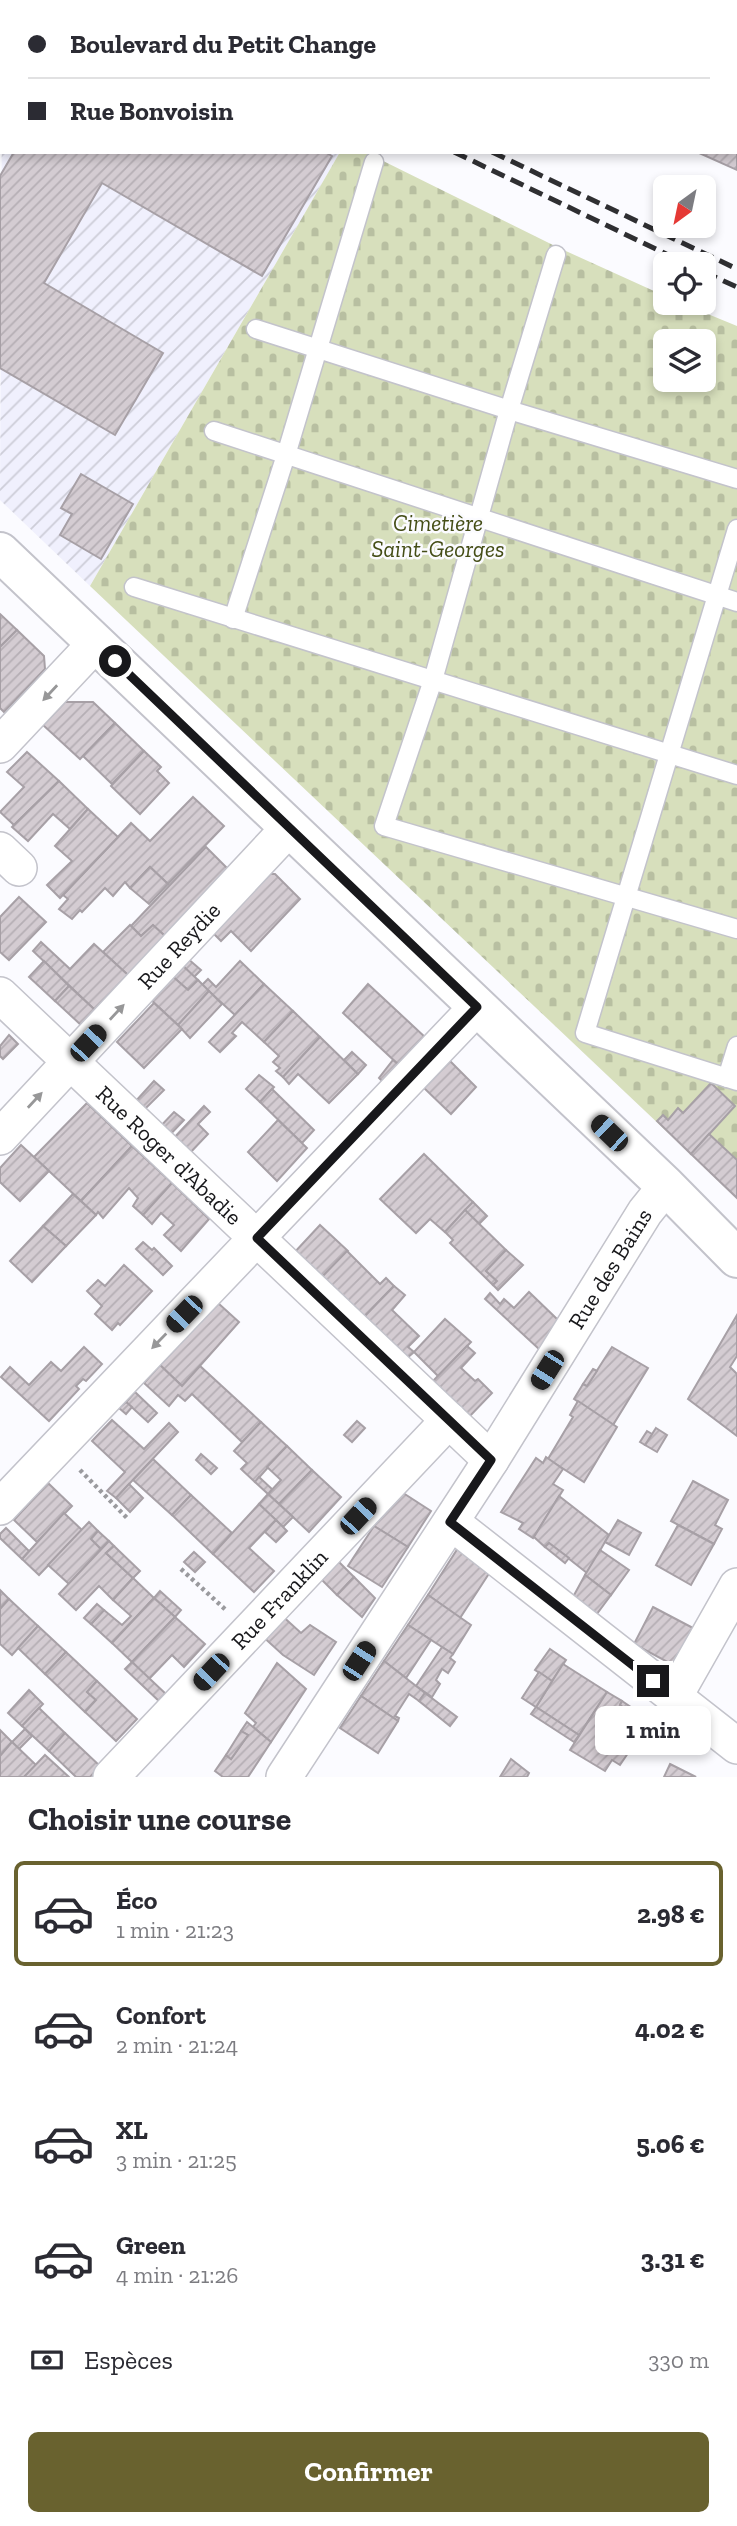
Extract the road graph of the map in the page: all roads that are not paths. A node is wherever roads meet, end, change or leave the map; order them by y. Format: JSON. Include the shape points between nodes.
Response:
{"nodes":[{"id":1,"x":374,"y":162,"type":"dead end"},
{"id":2,"x":556,"y":255,"type":"dead end"},
{"id":3,"x":256,"y":329,"type":"dead end"},
{"id":4,"x":316,"y":349,"type":"junction"},
{"id":5,"x":509,"y":410,"type":"junction"},
{"id":6,"x":214,"y":431,"type":"dead end"},
{"id":7,"x":286,"y":455,"type":"junction"},
{"id":8,"x":737,"y":480,"type":"edge"},
{"id":9,"x":479,"y":518,"type":"junction"},
{"id":10,"x":737,"y":529,"type":"edge"},
{"id":11,"x":0,"y":552,"type":"edge"},
{"id":12,"x":134,"y":587,"type":"dead end"},
{"id":13,"x":717,"y":596,"type":"junction"},
{"id":14,"x":737,"y":602,"type":"edge"},
{"id":15,"x":233,"y":619,"type":"junction"},
{"id":16,"x":96,"y":643,"type":"junction"},
{"id":17,"x":433,"y":680,"type":"junction"},
{"id":18,"x":0,"y":746,"type":"edge"},
{"id":19,"x":671,"y":755,"type":"junction"},
{"id":20,"x":737,"y":775,"type":"edge"},
{"id":21,"x":289,"y":828,"type":"junction"},
{"id":22,"x":627,"y":897,"type":"junction"},
{"id":23,"x":737,"y":929,"type":"edge"},
{"id":24,"x":0,"y":995,"type":"edge"},
{"id":25,"x":477,"y":1007,"type":"junction"},
{"id":26,"x":737,"y":1046,"type":"edge"},
{"id":27,"x":71,"y":1062,"type":"junction"},
{"id":28,"x":732,"y":1080,"type":"edge"},
{"id":29,"x":0,"y":1137,"type":"edge"},
{"id":30,"x":666,"y":1186,"type":"junction"},
{"id":31,"x":257,"y":1238,"type":"junction"},
{"id":32,"x":737,"y":1258,"type":"edge"},
{"id":33,"x":449,"y":1420,"type":"junction"},
{"id":34,"x":491,"y":1460,"type":"junction"},
{"id":35,"x":0,"y":1507,"type":"edge"},
{"id":36,"x":450,"y":1522,"type":"junction"},
{"id":37,"x":737,"y":1586,"type":"edge"},
{"id":38,"x":674,"y":1697,"type":"junction"},
{"id":39,"x":737,"y":1746,"type":"edge"},
{"id":40,"x":117,"y":1775,"type":"edge"},
{"id":41,"x":284,"y":1777,"type":"edge"}],
"edges":[{"from":1,"to":4,"type":"lane"},
{"from":2,"to":5,"type":"lane"},
{"from":3,"to":4,"type":"lane"},
{"from":4,"to":5,"type":"lane"},
{"from":4,"to":7,"type":"lane"},
{"from":5,"to":8,"type":"lane"},
{"from":5,"to":9,"type":"lane"},
{"from":6,"to":7,"type":"lane"},
{"from":7,"to":9,"type":"lane"},
{"from":7,"to":15,"type":"lane"},
{"from":9,"to":13,"type":"lane"},
{"from":9,"to":17,"type":"lane"},
{"from":10,"to":13,"type":"lane"},
{"from":11,"to":16,"type":"main road"},
{"from":12,"to":15,"type":"lane"},
{"from":13,"to":14,"type":"lane"},
{"from":13,"to":19,"type":"lane"},
{"from":15,"to":17,"type":"lane"},
{"from":16,"to":18,"type":"street","one_way":true},
{"from":16,"to":21,"type":"main road"},
{"from":17,"to":19,"type":"lane"},
{"from":17,"to":22,"type":"lane","via":[[384,826]]},
{"from":19,"to":20,"type":"lane"},
{"from":19,"to":22,"type":"lane"},
{"from":21,"to":25,"type":"main road"},
{"from":27,"to":21,"type":"street","name":"Rue Reydie","one_way":true},
{"from":22,"to":23,"type":"lane"},
{"from":22,"to":28,"type":"lane","via":[[585,1033]]},
{"from":24,"to":27,"type":"street","name":"Rue Roger d'Abadie"},
{"from":25,"to":30,"type":"main road"},
{"from":25,"to":31,"type":"street"},
{"from":26,"to":28,"type":"lane"},
{"from":29,"to":27,"type":"street","name":"Rue Reydie","one_way":true},
{"from":27,"to":31,"type":"street","name":"Rue Roger d'Abadie"},
{"from":30,"to":32,"type":"main road"},
{"from":30,"to":34,"type":"street","name":"Rue des Bains"},
{"from":31,"to":33,"type":"street","name":"Rue Roger d'Abadie"},
{"from":31,"to":35,"type":"street","one_way":true},
{"from":33,"to":34,"type":"street","name":"Rue Roger d'Abadie"},
{"from":33,"to":40,"type":"street","name":"Rue Franklin"},
{"from":34,"to":36,"type":"street","name":"Rue des Bains"},
{"from":36,"to":38,"type":"street"},
{"from":36,"to":41,"type":"street","name":"Rue des Bains"},
{"from":37,"to":38,"type":"street"},
{"from":38,"to":39,"type":"street"}]}
